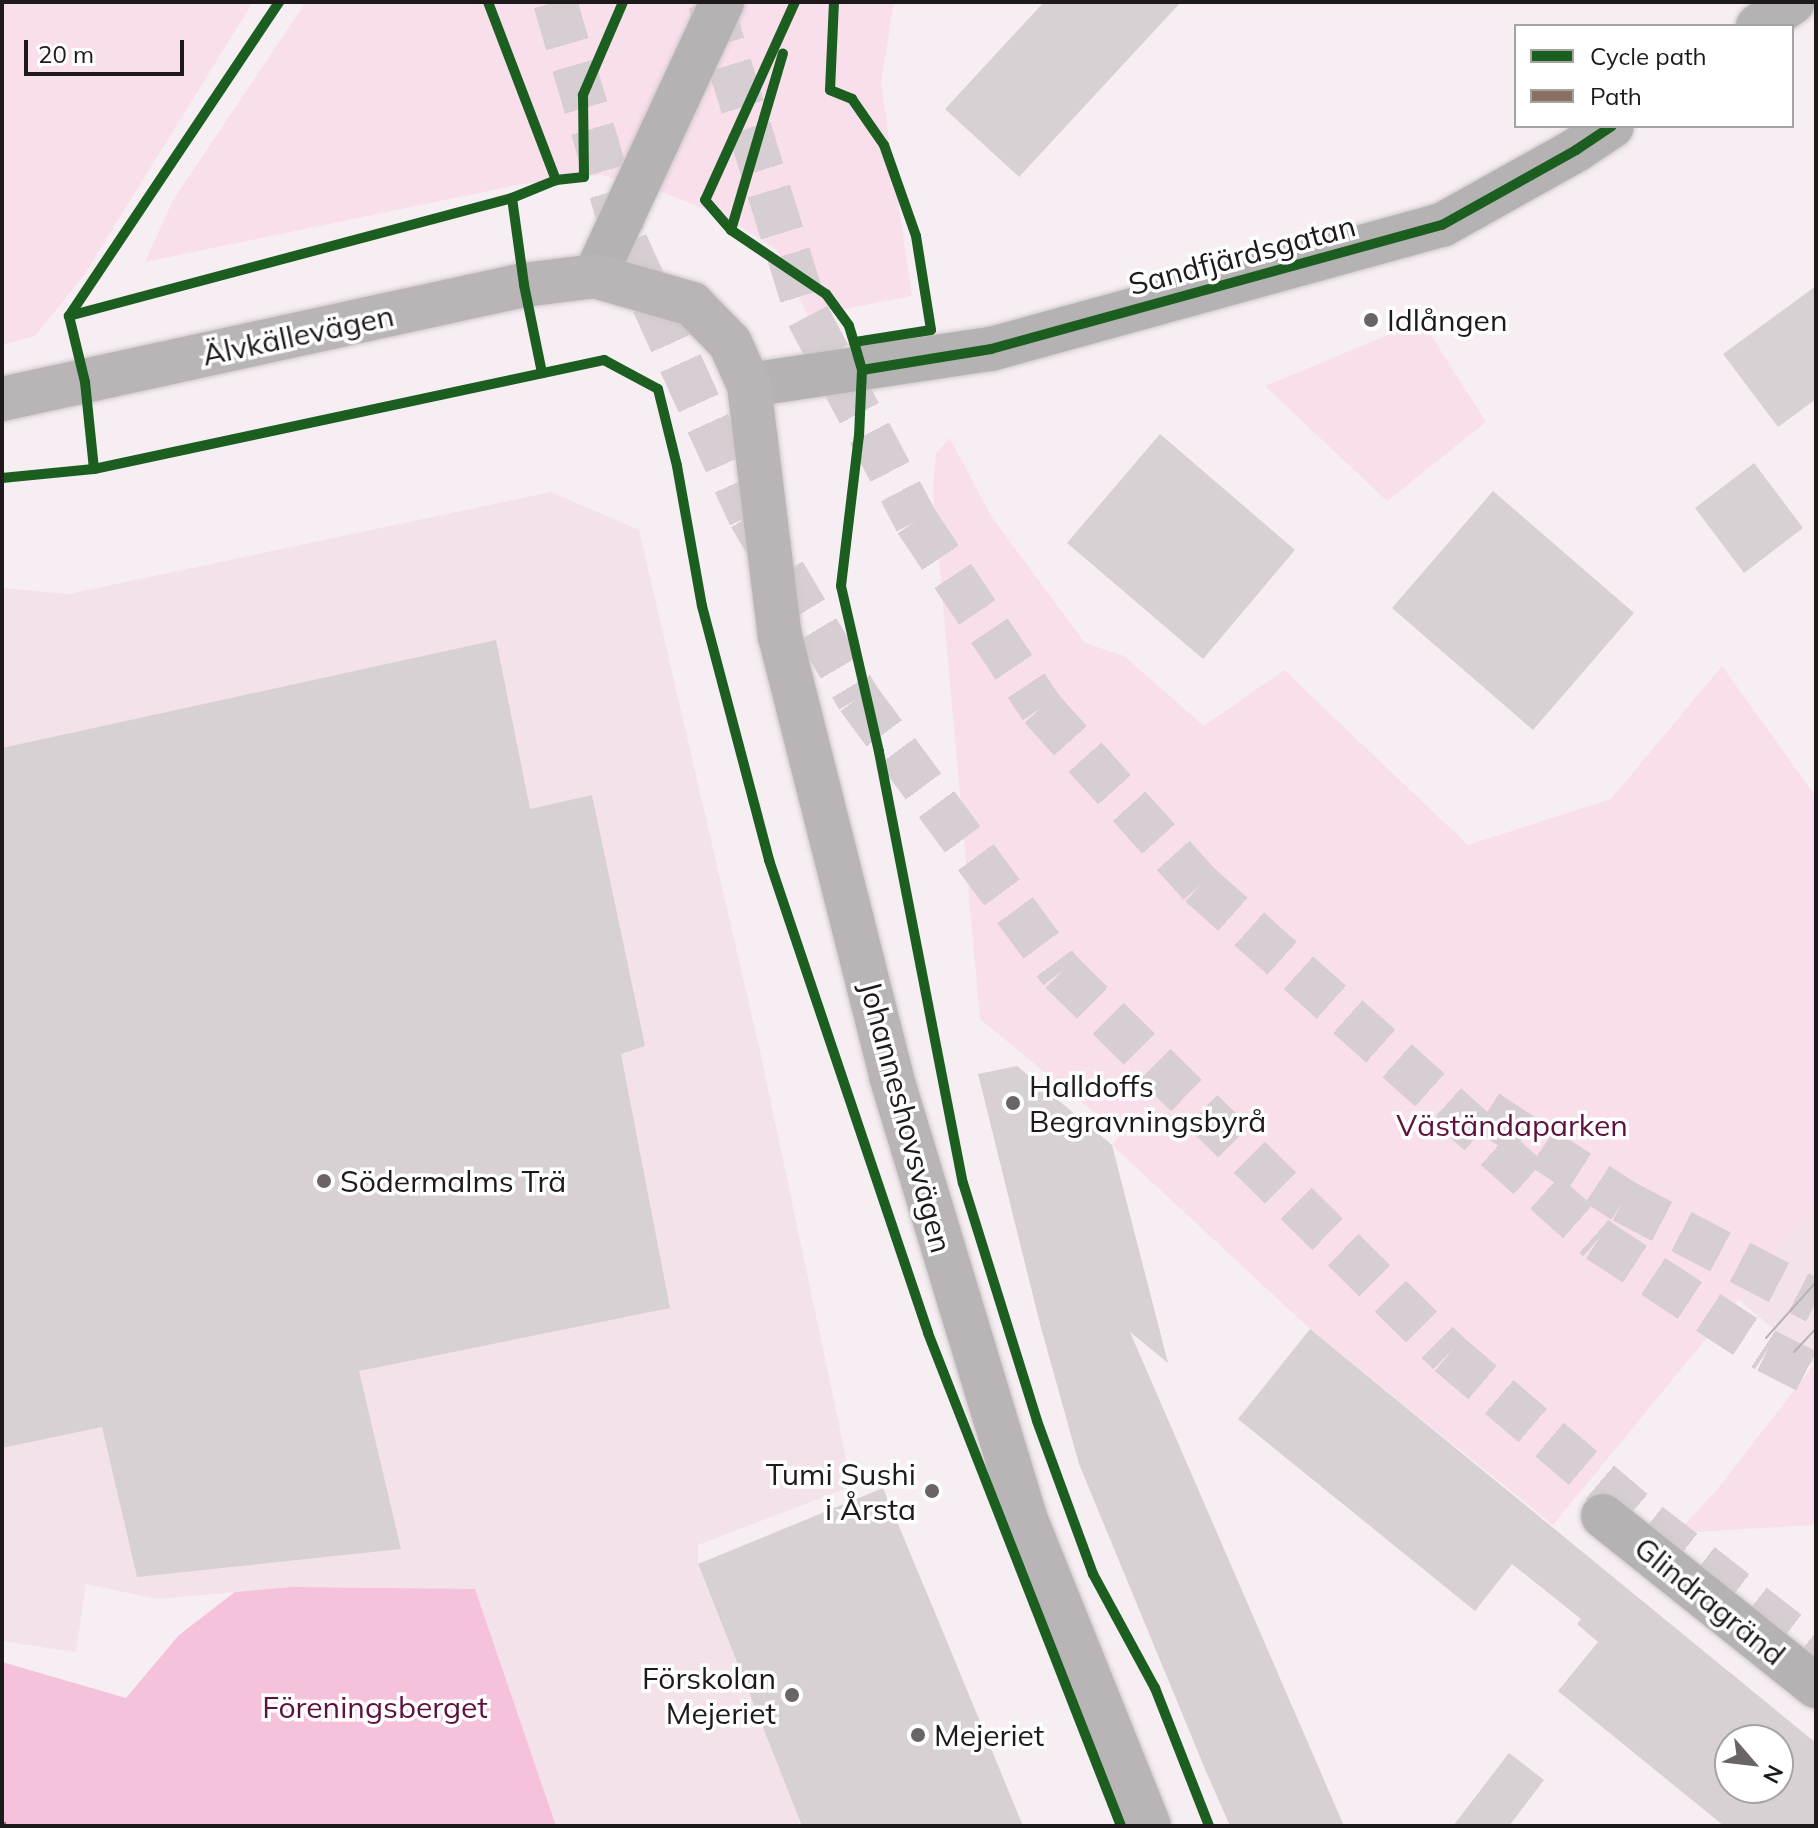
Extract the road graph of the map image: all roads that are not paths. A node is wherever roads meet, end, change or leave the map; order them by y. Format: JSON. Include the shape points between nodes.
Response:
{"nodes":[{"id":1,"x":722,"y":2,"type":"edge"},
{"id":2,"x":1793,"y":2,"type":"edge"},
{"id":3,"x":1761,"y":24,"type":"edge"},
{"id":4,"x":1609,"y":128,"type":"edge"},
{"id":5,"x":595,"y":276,"type":"junction"},
{"id":6,"x":749,"y":385,"type":"junction"},
{"id":7,"x":2,"y":399,"type":"edge"},
{"id":8,"x":1603,"y":1516,"type":"dead end"},
{"id":9,"x":1816,"y":1686,"type":"edge"},
{"id":10,"x":1149,"y":1826,"type":"edge"}],
"edges":[{"from":1,"to":5,"type":"street"},
{"from":2,"to":3,"type":"street"},
{"from":4,"to":6,"type":"street","name":"Sandfjärdsgatan","via":[[1442,225],[991,349]]},
{"from":5,"to":6,"type":"main road","name":"Älvkällevägen","via":[[692,304],[730,343]]},
{"from":5,"to":7,"type":"main road","name":"Älvkällevägen","via":[[524,285]]},
{"from":6,"to":10,"type":"main road","name":"Johanneshovsvägen","via":[[780,636],[891,1076],[1024,1515]]},
{"from":8,"to":9,"type":"street","name":"Glindragränd"}]}
